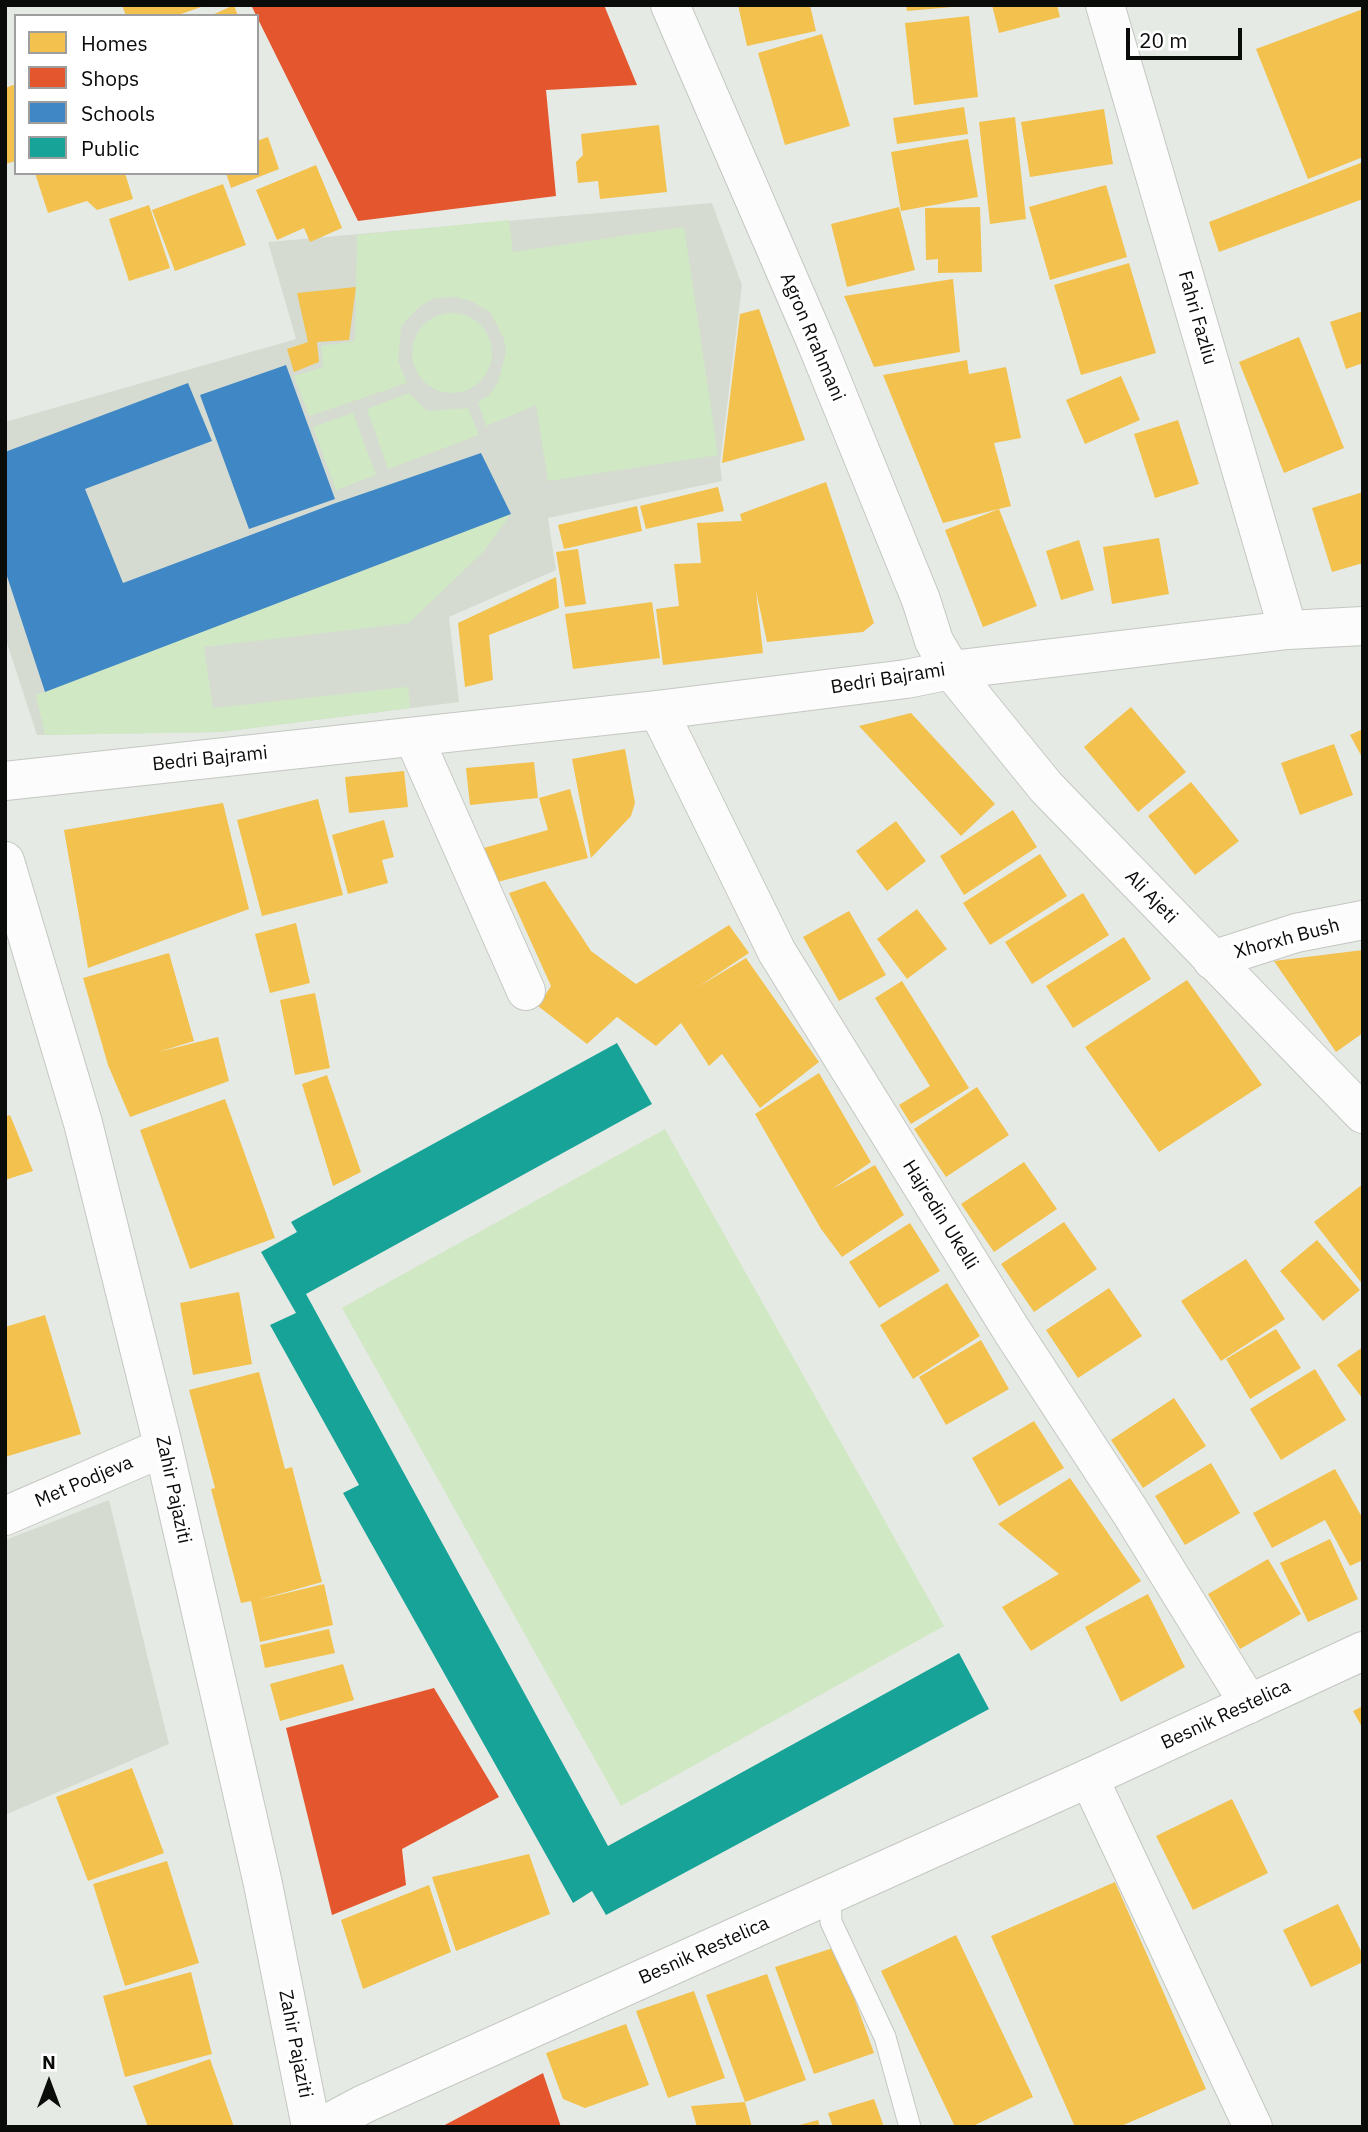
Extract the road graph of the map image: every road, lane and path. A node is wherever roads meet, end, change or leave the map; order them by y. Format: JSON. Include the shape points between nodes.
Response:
{"nodes":[{"id":1,"x":670,"y":5,"type":"edge"},
{"id":2,"x":1105,"y":5,"type":"edge"},
{"id":3,"x":1363,"y":626,"type":"edge"},
{"id":4,"x":1288,"y":630,"type":"junction"},
{"id":5,"x":951,"y":670,"type":"junction"},
{"id":6,"x":658,"y":710,"type":"junction"},
{"id":7,"x":414,"y":738,"type":"junction"},
{"id":8,"x":5,"y":781,"type":"edge"},
{"id":9,"x":5,"y":861,"type":"edge"},
{"id":10,"x":1363,"y":920,"type":"edge"},
{"id":11,"x":1212,"y":960,"type":"junction"},
{"id":12,"x":526,"y":991,"type":"dead end"},
{"id":13,"x":1363,"y":1114,"type":"edge"},
{"id":14,"x":162,"y":1448,"type":"junction"},
{"id":15,"x":5,"y":1516,"type":"edge"},
{"id":16,"x":1363,"y":1651,"type":"edge"},
{"id":17,"x":1249,"y":1704,"type":"junction"},
{"id":18,"x":1089,"y":1778,"type":"junction"},
{"id":19,"x":830,"y":1894,"type":"junction"},
{"id":20,"x":312,"y":2127,"type":"edge"},
{"id":21,"x":321,"y":2127,"type":"edge"},
{"id":22,"x":910,"y":2127,"type":"edge"},
{"id":23,"x":1253,"y":2127,"type":"edge"}],
"edges":[{"from":1,"to":5,"type":"street","name":"Agron Rrahmani","via":[[816,342],[934,640]]},
{"from":2,"to":4,"type":"street","name":"Fahri Fazliu"},
{"from":3,"to":4,"type":"street","name":"Bedri Bajrami"},
{"from":4,"to":5,"type":"street","name":"Bedri Bajrami"},
{"from":5,"to":6,"type":"street","name":"Bedri Bajrami"},
{"from":5,"to":11,"type":"street","name":"Ali Ajeti","via":[[1046,787]]},
{"from":6,"to":7,"type":"street","name":"Bedri Bajrami"},
{"from":6,"to":17,"type":"street","name":"Hajredin Ukelli","via":[[776,952]]},
{"from":7,"to":8,"type":"street","name":"Bedri Bajrami"},
{"from":7,"to":12,"type":"street"},
{"from":9,"to":14,"type":"street","name":"Zahir Pajaziti","via":[[83,1123]]},
{"from":10,"to":11,"type":"street","name":"Xhorxh Bush","via":[[1296,933]]},
{"from":11,"to":13,"type":"street","name":"Ali Ajeti"},
{"from":14,"to":15,"type":"street","name":"Met Podjeva"},
{"from":14,"to":20,"type":"street","name":"Zahir Pajaziti","via":[[263,1884]]},
{"from":16,"to":17,"type":"street","name":"Besnik Restelica"},
{"from":17,"to":18,"type":"street","name":"Besnik Restelica"},
{"from":18,"to":19,"type":"street","name":"Besnik Restelica"},
{"from":18,"to":23,"type":"street"},
{"from":19,"to":21,"type":"street","name":"Besnik Restelica","via":[[389,2092]]},
{"from":19,"to":22,"type":"lane","via":[[831,1922],[885,2037]]}]}
